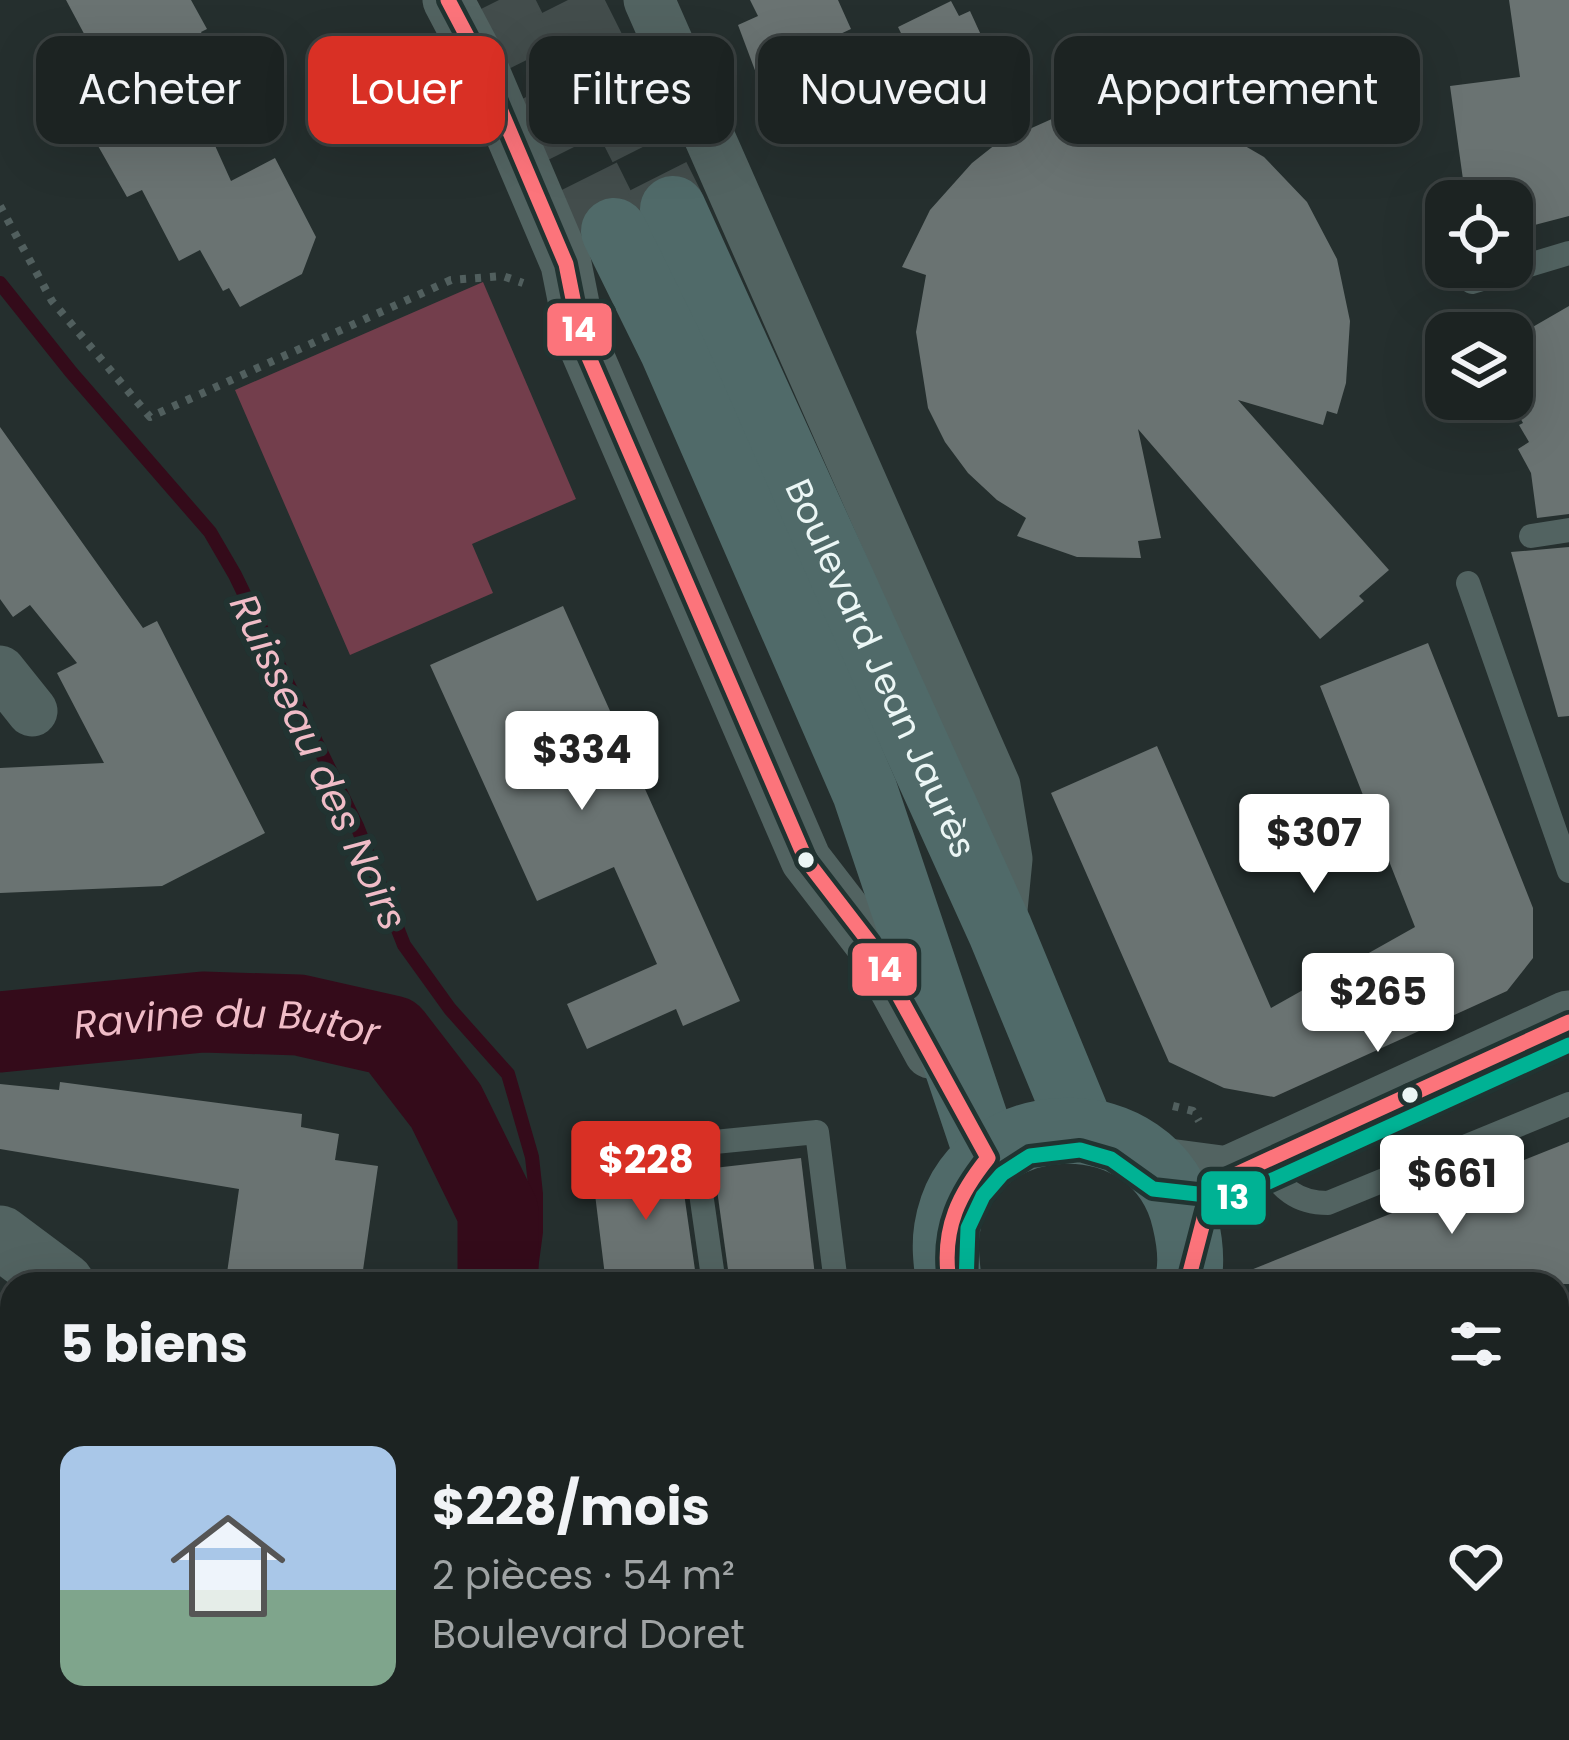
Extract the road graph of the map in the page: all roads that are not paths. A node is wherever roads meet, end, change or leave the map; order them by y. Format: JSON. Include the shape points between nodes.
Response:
{"nodes":[{"id":1,"x":448,"y":0,"type":"edge"},
{"id":2,"x":649,"y":0,"type":"edge"},
{"id":3,"x":1569,"y":253,"type":"edge"},
{"id":4,"x":1533,"y":264,"type":"edge"},
{"id":5,"x":1569,"y":530,"type":"edge"},
{"id":6,"x":1531,"y":536,"type":"dead end"},
{"id":7,"x":1468,"y":583,"type":"dead end"},
{"id":8,"x":0,"y":671,"type":"edge"},
{"id":9,"x":32,"y":712,"type":"dead end"},
{"id":10,"x":1569,"y":871,"type":"edge"},
{"id":11,"x":1000,"y":930,"type":"junction"},
{"id":12,"x":1569,"y":1022,"type":"edge"},
{"id":13,"x":1569,"y":1104,"type":"edge"},
{"id":14,"x":1082,"y":1129,"type":"junction"},
{"id":15,"x":988,"y":1158,"type":"junction"},
{"id":16,"x":1160,"y":1169,"type":"junction"},
{"id":17,"x":1245,"y":1170,"type":"junction"},
{"id":18,"x":0,"y":1237,"type":"edge"},
{"id":19,"x":47,"y":1272,"type":"edge"},
{"id":20,"x":712,"y":1272,"type":"edge"},
{"id":21,"x":835,"y":1272,"type":"edge"},
{"id":22,"x":945,"y":1272,"type":"edge"},
{"id":23,"x":1188,"y":1272,"type":"edge"},
{"id":24,"x":1190,"y":1272,"type":"edge"}],
"edges":[{"from":1,"to":15,"type":"street","via":[[566,264],[581,339],[806,860],[870,944]]},
{"from":2,"to":11,"type":"street","via":[[995,786],[1007,859]]},
{"from":3,"to":4,"type":"lane"},
{"from":5,"to":6,"type":"lane"},
{"from":7,"to":10,"type":"lane"},
{"from":8,"to":9,"type":"street"},
{"from":11,"to":14,"type":"main road","name":"Boulevard Jean Jaurès"},
{"from":11,"to":15,"type":"main road","name":"Boulevard Jean Jaurès","via":[[644,220],[673,351],[865,792]]},
{"from":12,"to":17,"type":"street"},
{"from":13,"to":17,"type":"lane","via":[[1328,1203],[1290,1195]]},
{"from":14,"to":15,"type":"main road","via":[[1023,1136]]},
{"from":14,"to":16,"type":"main road","via":[[1120,1140]]},
{"from":15,"to":22,"type":"main road","via":[[947,1224]]},
{"from":16,"to":17,"type":"street"},
{"from":16,"to":23,"type":"main road","via":[[1181,1203]]},
{"from":17,"to":24,"type":"street","via":[[1206,1211]]},
{"from":18,"to":19,"type":"street"},
{"from":20,"to":21,"type":"lane","via":[[694,1144],[817,1132]]}]}
